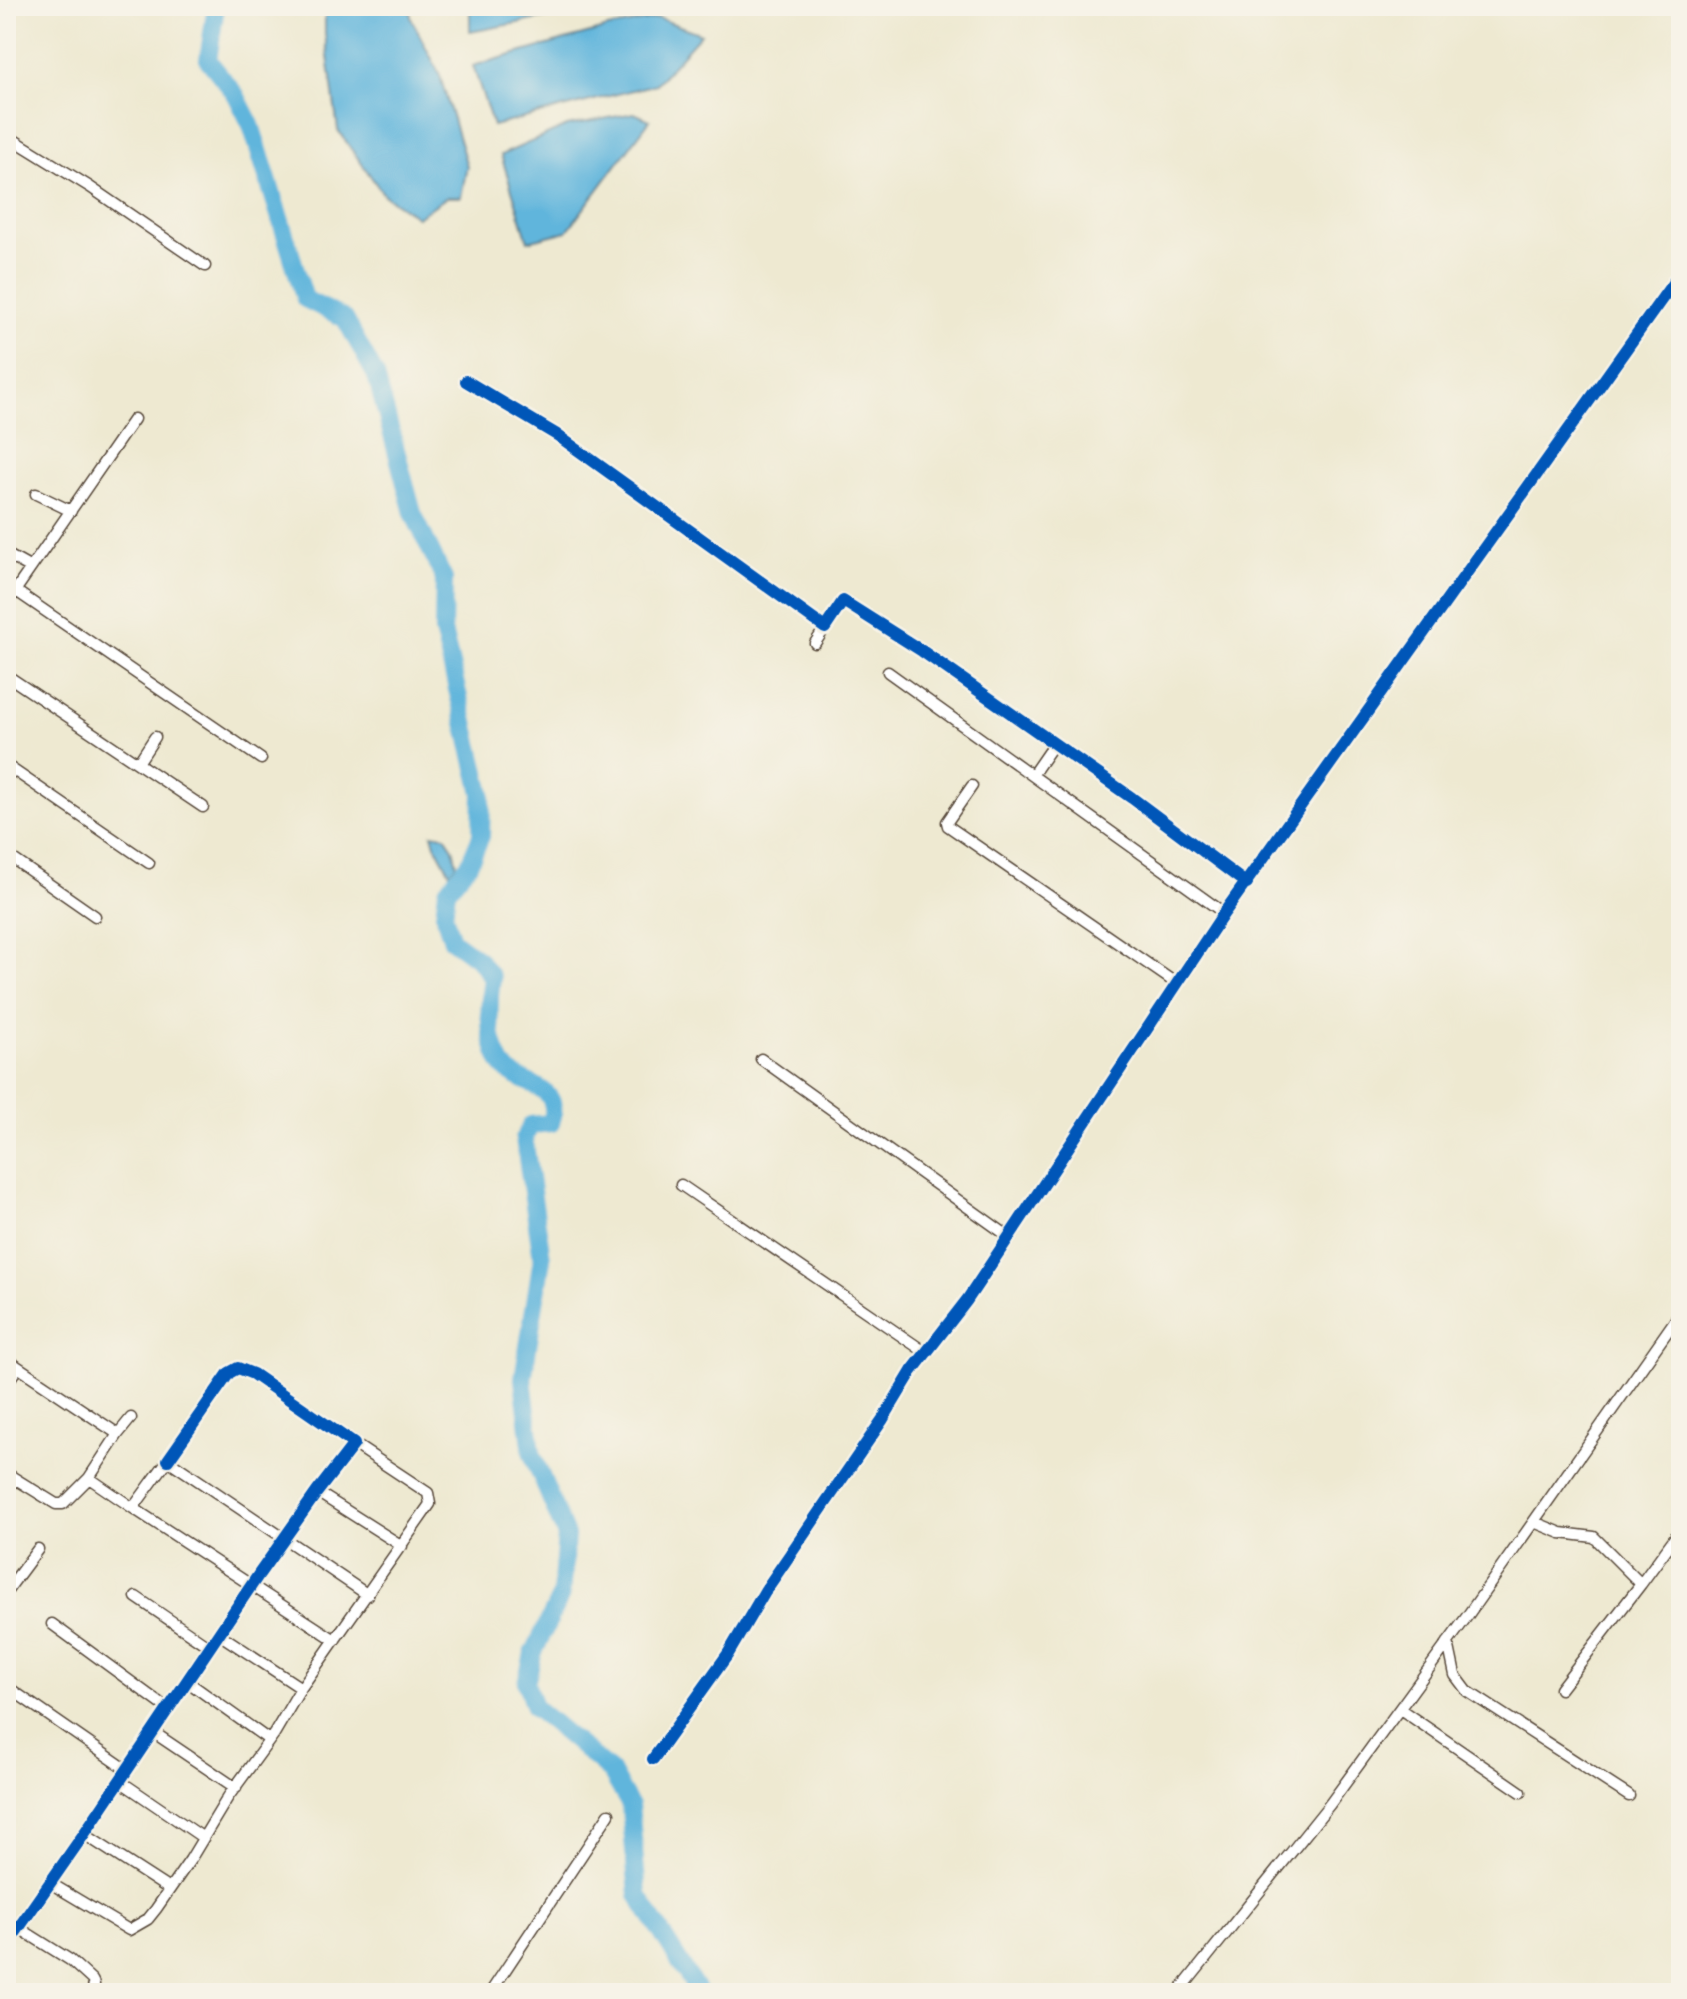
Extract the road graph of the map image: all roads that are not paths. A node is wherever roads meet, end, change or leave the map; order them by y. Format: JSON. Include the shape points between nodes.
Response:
{"nodes":[{"id":1,"x":6,"y":135,"type":"edge"},
{"id":2,"x":205,"y":266,"type":"dead end"},
{"id":3,"x":1681,"y":272,"type":"edge"},
{"id":4,"x":466,"y":381,"type":"dead end"},
{"id":5,"x":134,"y":419,"type":"dead end"},
{"id":6,"x":36,"y":494,"type":"dead end"},
{"id":7,"x":71,"y":511,"type":"junction"},
{"id":8,"x":6,"y":554,"type":"edge"},
{"id":9,"x":31,"y":568,"type":"junction"},
{"id":10,"x":16,"y":591,"type":"junction"},
{"id":11,"x":6,"y":604,"type":"edge"},
{"id":12,"x":825,"y":628,"type":"junction"},
{"id":13,"x":815,"y":643,"type":"dead end"},
{"id":14,"x":888,"y":672,"type":"dead end"},
{"id":15,"x":6,"y":675,"type":"edge"},
{"id":16,"x":155,"y":737,"type":"dead end"},
{"id":17,"x":1053,"y":745,"type":"junction"},
{"id":18,"x":261,"y":759,"type":"dead end"},
{"id":19,"x":138,"y":763,"type":"junction"},
{"id":20,"x":6,"y":765,"type":"edge"},
{"id":21,"x":1033,"y":774,"type":"junction"},
{"id":22,"x":972,"y":786,"type":"dead end"},
{"id":23,"x":203,"y":807,"type":"dead end"},
{"id":24,"x":6,"y":854,"type":"edge"},
{"id":25,"x":149,"y":863,"type":"dead end"},
{"id":26,"x":1247,"y":884,"type":"junction"},
{"id":27,"x":1224,"y":913,"type":"junction"},
{"id":28,"x":95,"y":916,"type":"dead end"},
{"id":29,"x":1177,"y":984,"type":"junction"},
{"id":30,"x":761,"y":1059,"type":"dead end"},
{"id":31,"x":681,"y":1185,"type":"dead end"},
{"id":32,"x":1008,"y":1236,"type":"junction"},
{"id":33,"x":1681,"y":1312,"type":"edge"},
{"id":34,"x":925,"y":1352,"type":"junction"},
{"id":35,"x":6,"y":1359,"type":"edge"},
{"id":36,"x":18,"y":1367,"type":"junction"},
{"id":37,"x":6,"y":1384,"type":"edge"},
{"id":38,"x":131,"y":1418,"type":"dead end"},
{"id":39,"x":118,"y":1434,"type":"junction"},
{"id":40,"x":354,"y":1444,"type":"junction"},
{"id":41,"x":168,"y":1460,"type":"junction"},
{"id":42,"x":10,"y":1476,"type":"edge"},
{"id":43,"x":89,"y":1478,"type":"junction"},
{"id":44,"x":6,"y":1492,"type":"edge"},
{"id":45,"x":317,"y":1492,"type":"junction"},
{"id":46,"x":133,"y":1508,"type":"junction"},
{"id":47,"x":1534,"y":1522,"type":"junction"},
{"id":48,"x":1681,"y":1529,"type":"edge"},
{"id":49,"x":285,"y":1539,"type":"junction"},
{"id":50,"x":402,"y":1546,"type":"junction"},
{"id":51,"x":38,"y":1549,"type":"dead end"},
{"id":52,"x":253,"y":1584,"type":"junction"},
{"id":53,"x":1641,"y":1584,"type":"junction"},
{"id":54,"x":6,"y":1592,"type":"edge"},
{"id":55,"x":368,"y":1595,"type":"junction"},
{"id":56,"x":136,"y":1597,"type":"dead end"},
{"id":57,"x":52,"y":1624,"type":"dead end"},
{"id":58,"x":219,"y":1634,"type":"junction"},
{"id":59,"x":335,"y":1640,"type":"junction"},
{"id":60,"x":1448,"y":1642,"type":"junction"},
{"id":61,"x":211,"y":1648,"type":"junction"},
{"id":62,"x":188,"y":1682,"type":"junction"},
{"id":63,"x":6,"y":1686,"type":"edge"},
{"id":64,"x":301,"y":1688,"type":"junction"},
{"id":65,"x":1560,"y":1689,"type":"dead end"},
{"id":66,"x":168,"y":1709,"type":"junction"},
{"id":67,"x":1400,"y":1709,"type":"junction"},
{"id":68,"x":153,"y":1732,"type":"junction"},
{"id":69,"x":269,"y":1740,"type":"junction"},
{"id":70,"x":653,"y":1759,"type":"dead end"},
{"id":71,"x":126,"y":1769,"type":"junction"},
{"id":72,"x":120,"y":1781,"type":"junction"},
{"id":73,"x":236,"y":1788,"type":"junction"},
{"id":74,"x":1521,"y":1792,"type":"dead end"},
{"id":75,"x":1629,"y":1796,"type":"dead end"},
{"id":76,"x":609,"y":1814,"type":"dead end"},
{"id":77,"x":84,"y":1834,"type":"junction"},
{"id":78,"x":202,"y":1837,"type":"junction"},
{"id":79,"x":50,"y":1883,"type":"junction"},
{"id":80,"x":169,"y":1889,"type":"junction"},
{"id":81,"x":19,"y":1928,"type":"junction"},
{"id":82,"x":6,"y":1946,"type":"edge"},
{"id":83,"x":92,"y":1993,"type":"edge"},
{"id":84,"x":490,"y":1993,"type":"edge"},
{"id":85,"x":1178,"y":1993,"type":"edge"}],
"edges":[{"from":1,"to":2,"type":"street"},
{"from":3,"to":26,"type":"street"},
{"from":4,"to":12,"type":"street","via":[[569,443]]},
{"from":5,"to":7,"type":"street"},
{"from":6,"to":7,"type":"street"},
{"from":7,"to":9,"type":"street"},
{"from":8,"to":9,"type":"street"},
{"from":9,"to":10,"type":"street"},
{"from":10,"to":11,"type":"street"},
{"from":10,"to":18,"type":"street"},
{"from":12,"to":13,"type":"street"},
{"from":12,"to":17,"type":"street","via":[[843,601]]},
{"from":14,"to":21,"type":"street"},
{"from":15,"to":19,"type":"street"},
{"from":16,"to":19,"type":"street"},
{"from":17,"to":21,"type":"street"},
{"from":17,"to":26,"type":"street"},
{"from":19,"to":23,"type":"street"},
{"from":20,"to":25,"type":"street"},
{"from":21,"to":27,"type":"street"},
{"from":22,"to":29,"type":"street","via":[[947,822],[950,828]]},
{"from":24,"to":28,"type":"street"},
{"from":26,"to":27,"type":"street"},
{"from":27,"to":29,"type":"street"},
{"from":29,"to":32,"type":"street"},
{"from":30,"to":32,"type":"street"},
{"from":31,"to":34,"type":"street"},
{"from":32,"to":34,"type":"street","via":[[958,1313]]},
{"from":33,"to":47,"type":"street"},
{"from":34,"to":70,"type":"street","via":[[728,1654]]},
{"from":35,"to":36,"type":"street"},
{"from":36,"to":37,"type":"street"},
{"from":36,"to":39,"type":"street"},
{"from":38,"to":39,"type":"street"},
{"from":39,"to":43,"type":"street"},
{"from":40,"to":41,"type":"street","via":[[238,1368],[229,1373]]},
{"from":40,"to":45,"type":"street"},
{"from":40,"to":50,"type":"street","via":[[430,1497]]},
{"from":41,"to":46,"type":"street"},
{"from":41,"to":49,"type":"street"},
{"from":42,"to":43,"type":"street","via":[[59,1504]]},
{"from":42,"to":44,"type":"street"},
{"from":43,"to":46,"type":"street"},
{"from":45,"to":49,"type":"street"},
{"from":45,"to":50,"type":"street"},
{"from":46,"to":52,"type":"street"},
{"from":47,"to":53,"type":"street","via":[[1561,1533],[1594,1537]]},
{"from":47,"to":60,"type":"street"},
{"from":48,"to":53,"type":"street"},
{"from":49,"to":52,"type":"street"},
{"from":49,"to":55,"type":"street"},
{"from":50,"to":55,"type":"street"},
{"from":51,"to":54,"type":"street"},
{"from":52,"to":58,"type":"street"},
{"from":52,"to":59,"type":"street"},
{"from":53,"to":65,"type":"street"},
{"from":55,"to":59,"type":"street"},
{"from":56,"to":61,"type":"street"},
{"from":57,"to":66,"type":"street"},
{"from":58,"to":61,"type":"street"},
{"from":58,"to":64,"type":"street"},
{"from":59,"to":64,"type":"street"},
{"from":60,"to":67,"type":"street"},
{"from":60,"to":75,"type":"street","via":[[1455,1675],[1467,1691]]},
{"from":61,"to":62,"type":"street"},
{"from":62,"to":66,"type":"street"},
{"from":62,"to":69,"type":"street"},
{"from":63,"to":71,"type":"street"},
{"from":64,"to":69,"type":"street"},
{"from":66,"to":68,"type":"street"},
{"from":67,"to":74,"type":"street"},
{"from":67,"to":85,"type":"street"},
{"from":68,"to":71,"type":"street"},
{"from":68,"to":73,"type":"street"},
{"from":69,"to":73,"type":"street"},
{"from":71,"to":72,"type":"street"},
{"from":72,"to":77,"type":"street"},
{"from":72,"to":78,"type":"street"},
{"from":73,"to":78,"type":"street"},
{"from":76,"to":84,"type":"street"},
{"from":77,"to":79,"type":"street"},
{"from":77,"to":80,"type":"street"},
{"from":78,"to":80,"type":"street"},
{"from":79,"to":80,"type":"street","via":[[129,1930],[148,1919]]},
{"from":79,"to":81,"type":"street"},
{"from":81,"to":82,"type":"street"},
{"from":81,"to":83,"type":"street","via":[[70,1960],[92,1980]]}]}
